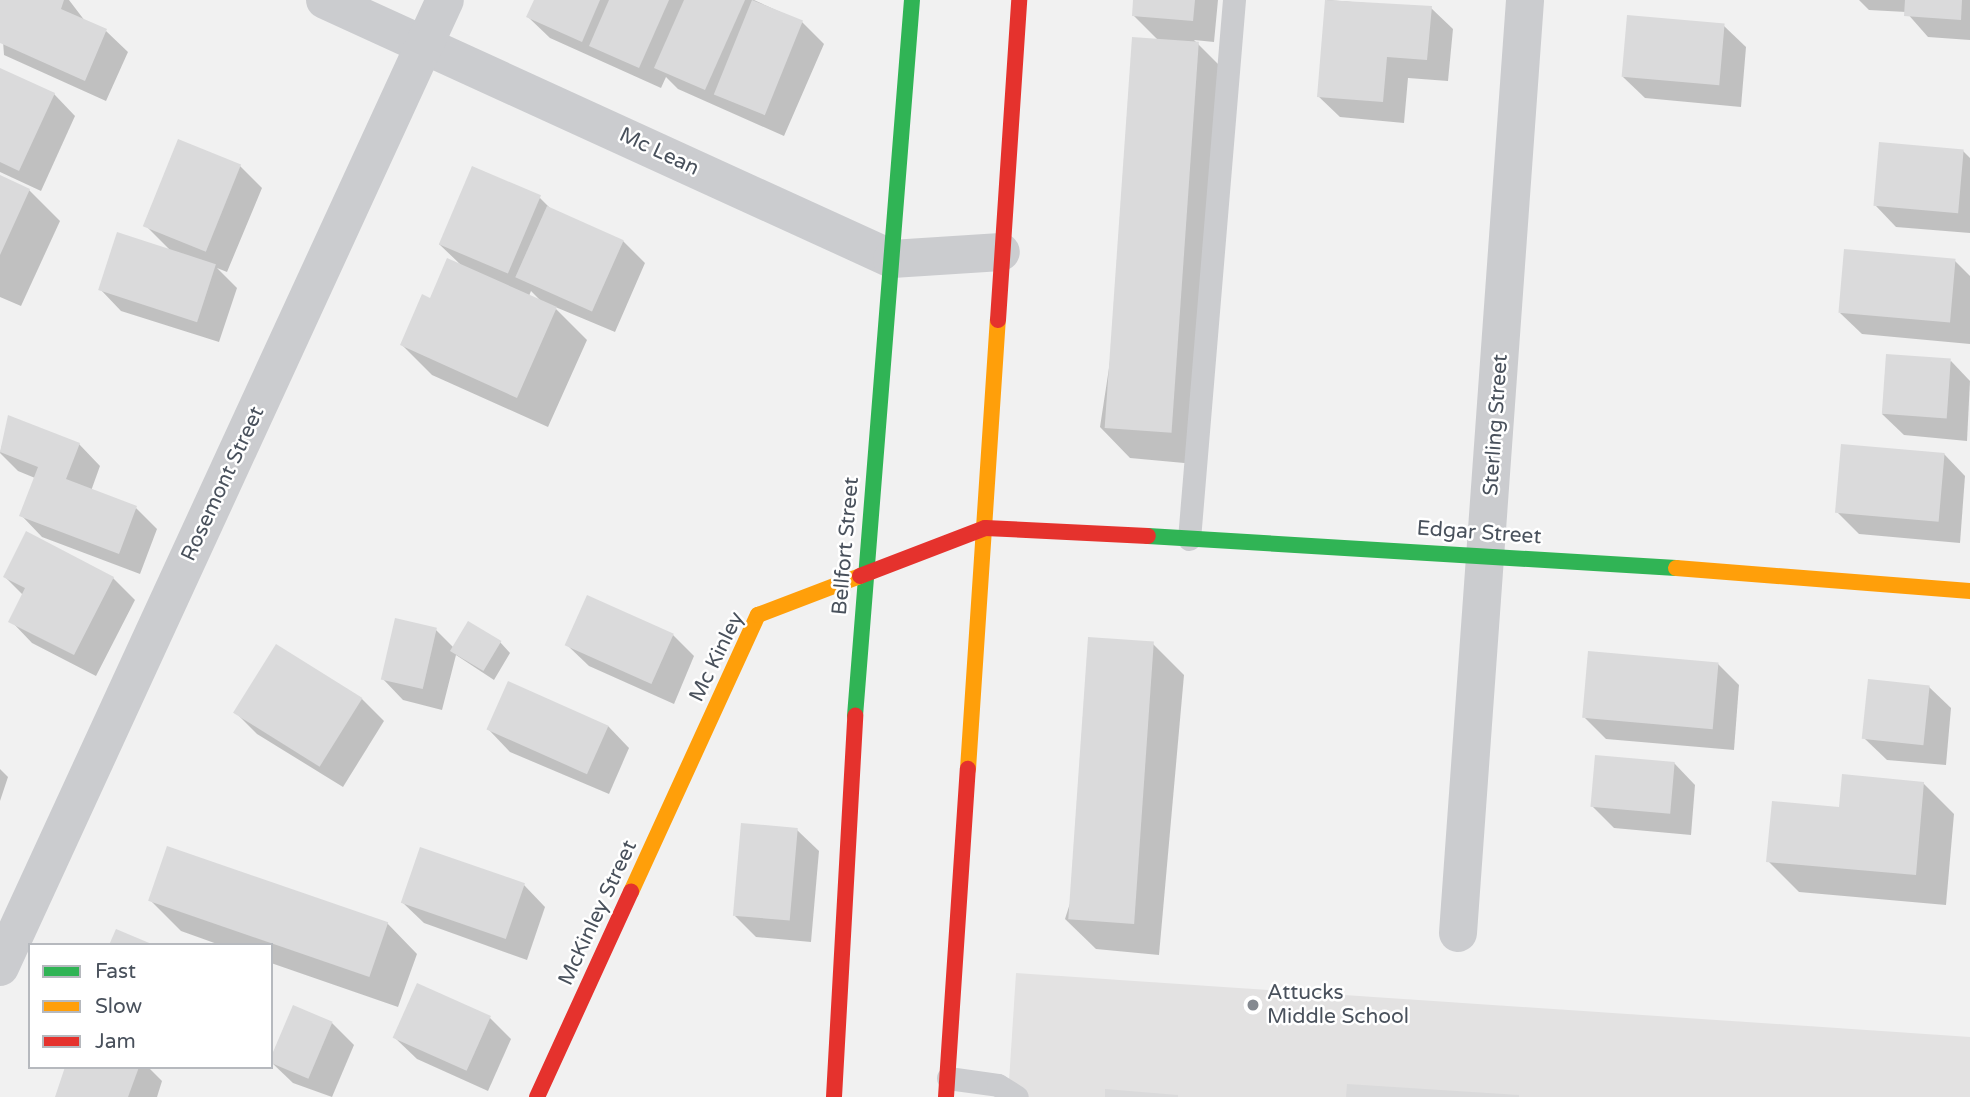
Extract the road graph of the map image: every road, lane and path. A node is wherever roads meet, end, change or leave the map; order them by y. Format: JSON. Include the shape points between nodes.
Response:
{"nodes":[{"id":1,"x":326,"y":0,"type":"edge"},
{"id":2,"x":445,"y":0,"type":"edge"},
{"id":3,"x":912,"y":0,"type":"edge"},
{"id":4,"x":1019,"y":0,"type":"edge"},
{"id":5,"x":1234,"y":0,"type":"edge"},
{"id":6,"x":1525,"y":0,"type":"edge"},
{"id":7,"x":425,"y":44,"type":"junction"},
{"id":8,"x":1001,"y":252,"type":"junction"},
{"id":9,"x":892,"y":259,"type":"junction"},
{"id":10,"x":985,"y":528,"type":"junction"},
{"id":11,"x":1189,"y":538,"type":"junction"},
{"id":12,"x":1487,"y":554,"type":"junction"},
{"id":13,"x":863,"y":574,"type":"junction"},
{"id":14,"x":1970,"y":591,"type":"edge"},
{"id":15,"x":698,"y":746,"type":"joint"},
{"id":16,"x":1458,"y":933,"type":"dead end"},
{"id":17,"x":0,"y":967,"type":"edge"},
{"id":18,"x":947,"y":1088,"type":"edge"},
{"id":19,"x":537,"y":1097,"type":"edge"},
{"id":20,"x":834,"y":1097,"type":"edge"},
{"id":21,"x":1017,"y":1097,"type":"edge"}],
"edges":[{"from":1,"to":7,"type":"street","name":"Mc Lean"},
{"from":2,"to":7,"type":"street","name":"Rosemont Street"},
{"from":3,"to":9,"type":"main road","name":"Bellfort Street"},
{"from":4,"to":8,"type":"main road"},
{"from":5,"to":11,"type":"lane"},
{"from":6,"to":12,"type":"street","name":"Sterling Street"},
{"from":7,"to":9,"type":"street","name":"Mc Lean"},
{"from":7,"to":17,"type":"street","name":"Rosemont Street"},
{"from":8,"to":9,"type":"street","name":"Mc Lean"},
{"from":8,"to":10,"type":"main road"},
{"from":9,"to":13,"type":"main road","name":"Bellfort Street"},
{"from":10,"to":11,"type":"main road","name":"Edgar Street"},
{"from":10,"to":13,"type":"main road","name":"Mc Kinley"},
{"from":10,"to":18,"type":"main road"},
{"from":11,"to":12,"type":"main road","name":"Edgar Street"},
{"from":12,"to":14,"type":"main road","name":"Edgar Street"},
{"from":12,"to":16,"type":"street","name":"Sterling Street"},
{"from":13,"to":15,"type":"main road","name":"Mc Kinley","via":[[758,615]]},
{"from":13,"to":20,"type":"main road","name":"Bellfort Street"},
{"from":15,"to":19,"type":"main road","name":"McKinley Street"},
{"from":18,"to":21,"type":"lane","via":[[998,1085]]}]}
